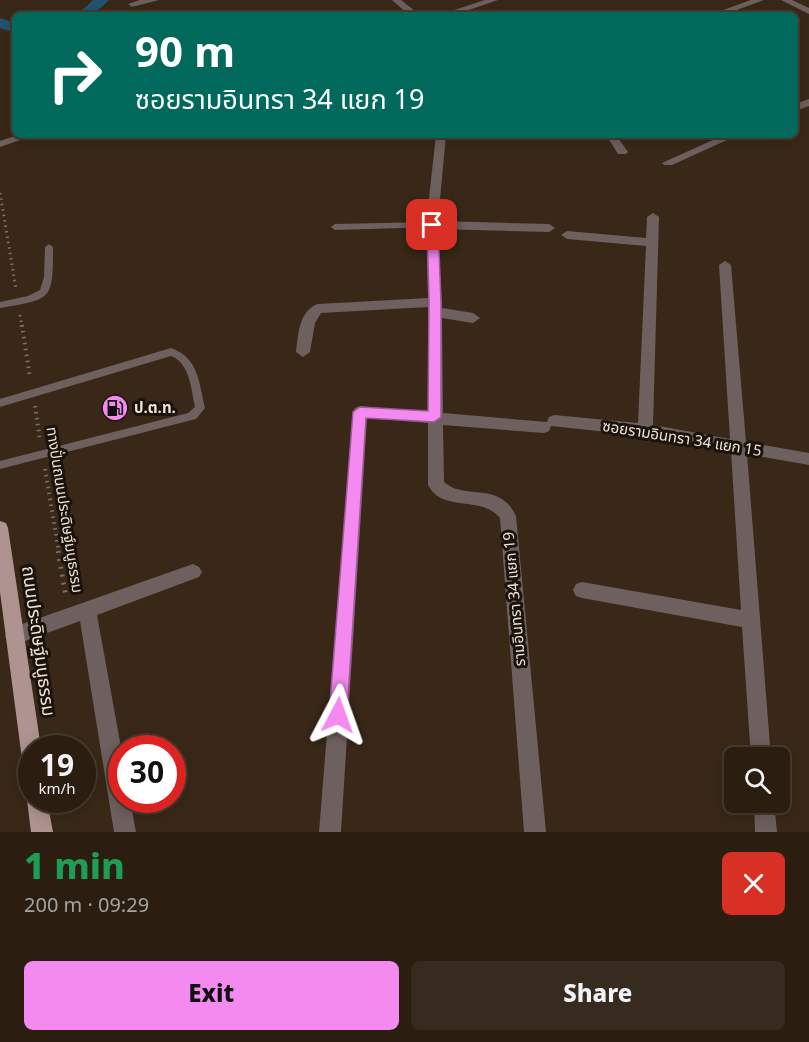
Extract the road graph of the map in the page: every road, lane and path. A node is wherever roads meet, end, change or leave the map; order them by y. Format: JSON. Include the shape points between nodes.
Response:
{"nodes":[{"id":1,"x":155,"y":0,"type":"edge"},
{"id":2,"x":396,"y":0,"type":"edge"},
{"id":3,"x":494,"y":0,"type":"edge"},
{"id":4,"x":760,"y":0,"type":"edge"},
{"id":5,"x":785,"y":0,"type":"edge"},
{"id":6,"x":132,"y":4,"type":"dead end"},
{"id":7,"x":733,"y":9,"type":"junction"},
{"id":8,"x":809,"y":11,"type":"edge"},
{"id":9,"x":411,"y":12,"type":"edge"},
{"id":10,"x":454,"y":12,"type":"edge"},
{"id":11,"x":724,"y":12,"type":"edge"},
{"id":12,"x":738,"y":12,"type":"edge"},
{"id":13,"x":18,"y":138,"type":"edge"},
{"id":14,"x":441,"y":138,"type":"edge"},
{"id":15,"x":613,"y":138,"type":"edge"},
{"id":16,"x":726,"y":138,"type":"edge"},
{"id":17,"x":0,"y":144,"type":"edge"},
{"id":18,"x":622,"y":152,"type":"dead end"},
{"id":19,"x":668,"y":163,"type":"dead end"},
{"id":20,"x":0,"y":193,"type":"edge"},
{"id":21,"x":653,"y":217,"type":"dead end"},
{"id":22,"x":432,"y":225,"type":"junction"},
{"id":23,"x":335,"y":227,"type":"dead end"},
{"id":24,"x":549,"y":228,"type":"dead end"},
{"id":25,"x":567,"y":235,"type":"dead end"},
{"id":26,"x":652,"y":243,"type":"junction"},
{"id":27,"x":49,"y":247,"type":"dead end"},
{"id":28,"x":725,"y":264,"type":"dead end"},
{"id":29,"x":18,"y":302,"type":"junction"},
{"id":30,"x":0,"y":305,"type":"edge"},
{"id":31,"x":435,"y":307,"type":"junction"},
{"id":32,"x":472,"y":318,"type":"dead end"},
{"id":33,"x":303,"y":352,"type":"dead end"},
{"id":34,"x":33,"y":395,"type":"junction"},
{"id":35,"x":0,"y":404,"type":"edge"},
{"id":36,"x":434,"y":417,"type":"junction"},
{"id":37,"x":645,"y":430,"type":"junction"},
{"id":38,"x":739,"y":447,"type":"junction"},
{"id":39,"x":43,"y":454,"type":"junction"},
{"id":40,"x":809,"y":459,"type":"edge"},
{"id":41,"x":0,"y":465,"type":"edge"},
{"id":42,"x":0,"y":528,"type":"edge"},
{"id":43,"x":193,"y":572,"type":"dead end"},
{"id":44,"x":582,"y":590,"type":"dead end"},
{"id":45,"x":78,"y":613,"type":"junction"},
{"id":46,"x":751,"y":620,"type":"junction"},
{"id":47,"x":14,"y":636,"type":"junction"},
{"id":48,"x":28,"y":735,"type":"edge"},
{"id":49,"x":760,"y":747,"type":"edge"},
{"id":50,"x":39,"y":813,"type":"edge"},
{"id":51,"x":765,"y":813,"type":"edge"},
{"id":52,"x":42,"y":832,"type":"edge"},
{"id":53,"x":125,"y":832,"type":"edge"},
{"id":54,"x":330,"y":832,"type":"edge"},
{"id":55,"x":535,"y":832,"type":"edge"},
{"id":56,"x":766,"y":832,"type":"edge"}],
"edges":[{"from":1,"to":6,"type":"street"},
{"from":2,"to":9,"type":"street"},
{"from":3,"to":10,"type":"street"},
{"from":4,"to":7,"type":"street"},
{"from":5,"to":8,"type":"street"},
{"from":7,"to":11,"type":"street"},
{"from":7,"to":12,"type":"lane"},
{"from":13,"to":17,"type":"street"},
{"from":14,"to":22,"type":"street"},
{"from":15,"to":18,"type":"street"},
{"from":16,"to":19,"type":"street"},
{"from":20,"to":29,"type":"path","name":"ทางปั่นถนนประดิษฐ์มนูธรรม"},
{"from":21,"to":26,"type":"street"},
{"from":22,"to":23,"type":"lane"},
{"from":22,"to":24,"type":"street"},
{"from":22,"to":31,"type":"street"},
{"from":25,"to":26,"type":"street"},
{"from":26,"to":37,"type":"street"},
{"from":27,"to":29,"type":"lane","via":[[49,286],[36,298]]},
{"from":28,"to":38,"type":"street"},
{"from":29,"to":30,"type":"lane"},
{"from":29,"to":34,"type":"path","name":"ทางปั่นถนนประดิษฐ์มนูธรรม"},
{"from":31,"to":32,"type":"street"},
{"from":31,"to":33,"type":"street","via":[[318,309],[308,321]]},
{"from":31,"to":36,"type":"street"},
{"from":34,"to":35,"type":"lane"},
{"from":34,"to":39,"type":"path","name":"ทางปั่นถนนประดิษฐ์มนูธรรม"},
{"from":34,"to":39,"type":"lane","via":[[171,352],[190,365],[200,408],[180,420]]},
{"from":36,"to":37,"type":"street","name":"ซอยรามอินทรา 34 แยก 15"},
{"from":36,"to":54,"type":"street","name":"ซอยรามอินทรา 34 แยก 15","via":[[360,412]]},
{"from":36,"to":55,"type":"street","name":"รามอินทรา 34 แยก 19","via":[[438,488],[444,493],[490,499],[508,516]]},
{"from":37,"to":38,"type":"street","name":"ซอยรามอินทรา 34 แยก 15"},
{"from":38,"to":40,"type":"street","name":"ซอยรามอินทรา 34 แยก 15"},
{"from":38,"to":46,"type":"street"},
{"from":39,"to":41,"type":"lane"},
{"from":39,"to":45,"type":"path","name":"ทางปั่นถนนประดิษฐ์มนูธรรม"},
{"from":42,"to":47,"type":"main road","name":"ถนนประดิษฐ์มนูธรรม"},
{"from":43,"to":45,"type":"street"},
{"from":44,"to":46,"type":"street"},
{"from":45,"to":47,"type":"street"},
{"from":45,"to":53,"type":"street"},
{"from":46,"to":49,"type":"street"},
{"from":47,"to":48,"type":"main road","name":"ถนนประดิษฐ์มนูธรรม"},
{"from":50,"to":52,"type":"main road"},
{"from":51,"to":56,"type":"street"}]}
